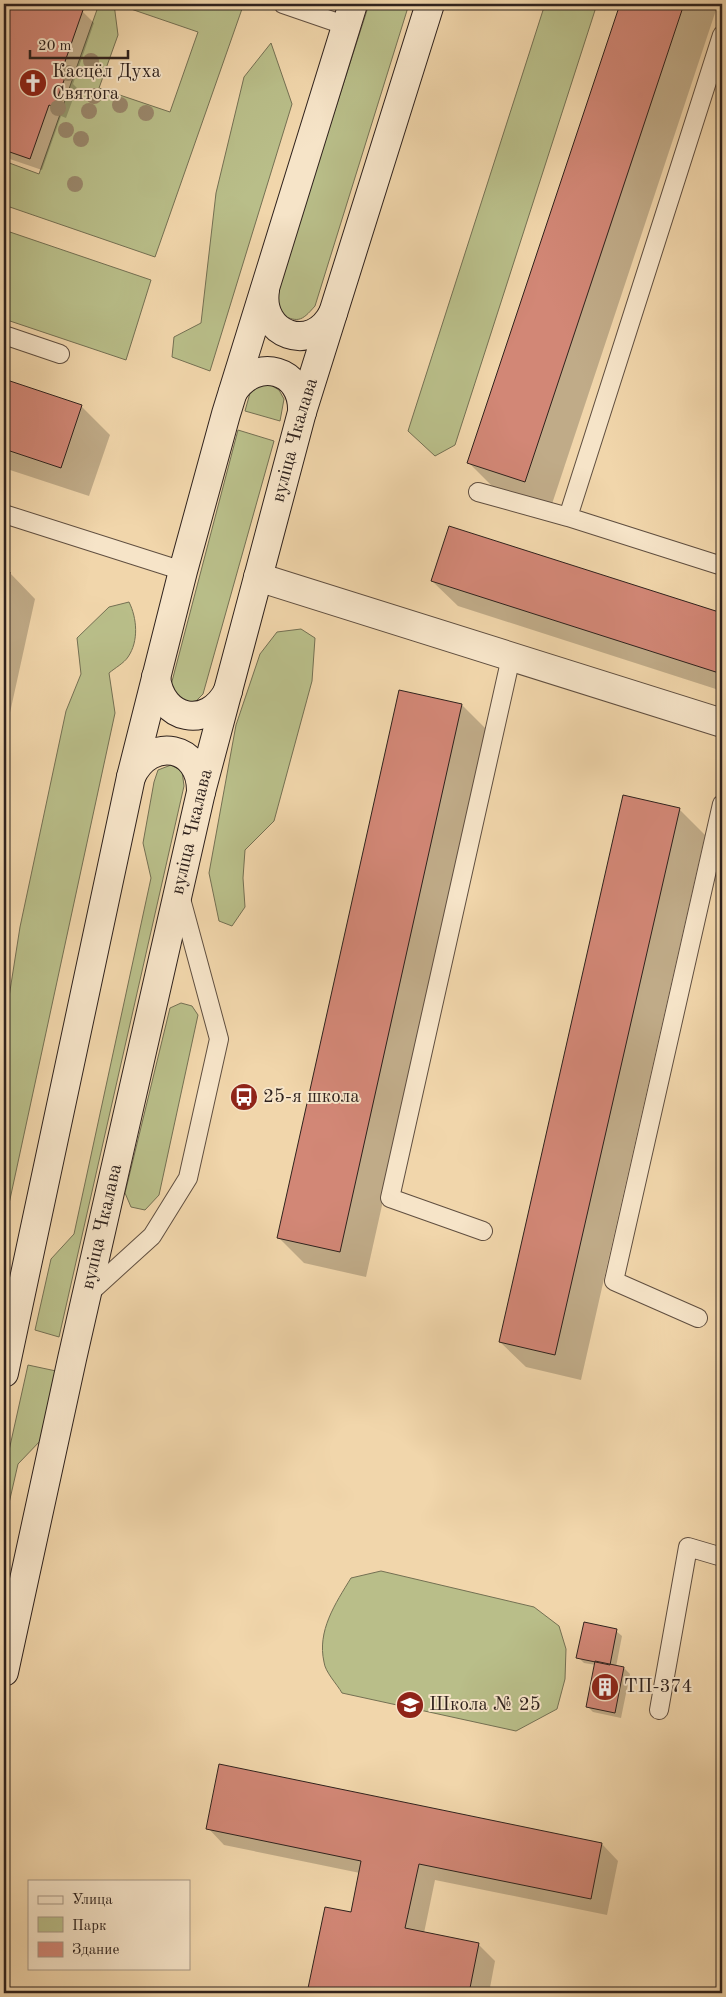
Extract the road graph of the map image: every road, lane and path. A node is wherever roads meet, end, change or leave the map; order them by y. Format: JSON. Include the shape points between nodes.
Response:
{"nodes":[{"id":1,"x":283,"y":4,"type":"edge"},
{"id":2,"x":430,"y":4,"type":"edge"},
{"id":3,"x":350,"y":15,"type":"edge"},
{"id":4,"x":722,"y":35,"type":"edge"},
{"id":5,"x":265,"y":289,"type":"junction"},
{"id":6,"x":335,"y":309,"type":"junction"},
{"id":7,"x":4,"y":335,"type":"edge"},
{"id":8,"x":60,"y":354,"type":"dead end"},
{"id":9,"x":233,"y":392,"type":"junction"},
{"id":10,"x":302,"y":412,"type":"junction"},
{"id":11,"x":478,"y":492,"type":"dead end"},
{"id":12,"x":4,"y":514,"type":"edge"},
{"id":13,"x":568,"y":517,"type":"junction"},
{"id":14,"x":722,"y":566,"type":"edge"},
{"id":15,"x":183,"y":571,"type":"junction"},
{"id":16,"x":258,"y":577,"type":"junction"},
{"id":17,"x":511,"y":657,"type":"junction"},
{"id":18,"x":156,"y":677,"type":"junction"},
{"id":19,"x":228,"y":691,"type":"junction"},
{"id":20,"x":722,"y":723,"type":"edge"},
{"id":21,"x":131,"y":776,"type":"junction"},
{"id":22,"x":201,"y":792,"type":"junction"},
{"id":23,"x":722,"y":804,"type":"edge"},
{"id":24,"x":178,"y":886,"type":"junction"},
{"id":25,"x":484,"y":1231,"type":"dead end"},
{"id":26,"x":86,"y":1297,"type":"junction"},
{"id":27,"x":698,"y":1318,"type":"dead end"},
{"id":28,"x":4,"y":1373,"type":"edge"},
{"id":29,"x":722,"y":1557,"type":"edge"},
{"id":30,"x":4,"y":1672,"type":"edge"},
{"id":31,"x":659,"y":1710,"type":"dead end"}],
"edges":[{"from":1,"to":3,"type":"lane"},
{"from":2,"to":6,"type":"main road","name":"вуліца Чкалава"},
{"from":3,"to":5,"type":"main road"},
{"from":4,"to":13,"type":"lane"},
{"from":5,"to":6,"type":"main road","via":[[263,299],[267,314],[284,333],[309,335],[320,330]]},
{"from":5,"to":9,"type":"main road"},
{"from":6,"to":10,"type":"main road","name":"вуліца Чкалава"},
{"from":7,"to":8,"type":"lane"},
{"from":9,"to":10,"type":"main road","via":[[246,376],[266,370],[276,372],[286,376],[297,387],[303,402]]},
{"from":9,"to":15,"type":"main road"},
{"from":10,"to":16,"type":"main road","name":"вуліца Чкалава"},
{"from":11,"to":13,"type":"lane"},
{"from":12,"to":15,"type":"lane"},
{"from":13,"to":14,"type":"lane"},
{"from":15,"to":18,"type":"main road"},
{"from":16,"to":17,"type":"main road"},
{"from":16,"to":19,"type":"main road","name":"вуліца Чкалава"},
{"from":17,"to":20,"type":"main road"},
{"from":17,"to":25,"type":"lane","via":[[390,1198]]},
{"from":18,"to":19,"type":"main road","via":[[163,700],[181,714],[192,716],[214,710]]},
{"from":18,"to":21,"type":"main road"},
{"from":19,"to":22,"type":"main road","name":"вуліца Чкалава"},
{"from":21,"to":22,"type":"main road","via":[[143,758],[153,752],[175,751],[193,762],[201,781]]},
{"from":21,"to":28,"type":"main road"},
{"from":22,"to":24,"type":"main road","name":"вуліца Чкалава"},
{"from":23,"to":27,"type":"lane","via":[[614,1281]]},
{"from":24,"to":26,"type":"main road","name":"вуліца Чкалава"},
{"from":24,"to":26,"type":"lane","via":[[218,1038],[188,1178],[152,1236]]},
{"from":26,"to":30,"type":"main road","name":"вуліца Чкалава"},
{"from":29,"to":31,"type":"lane","via":[[688,1547]]}]}
